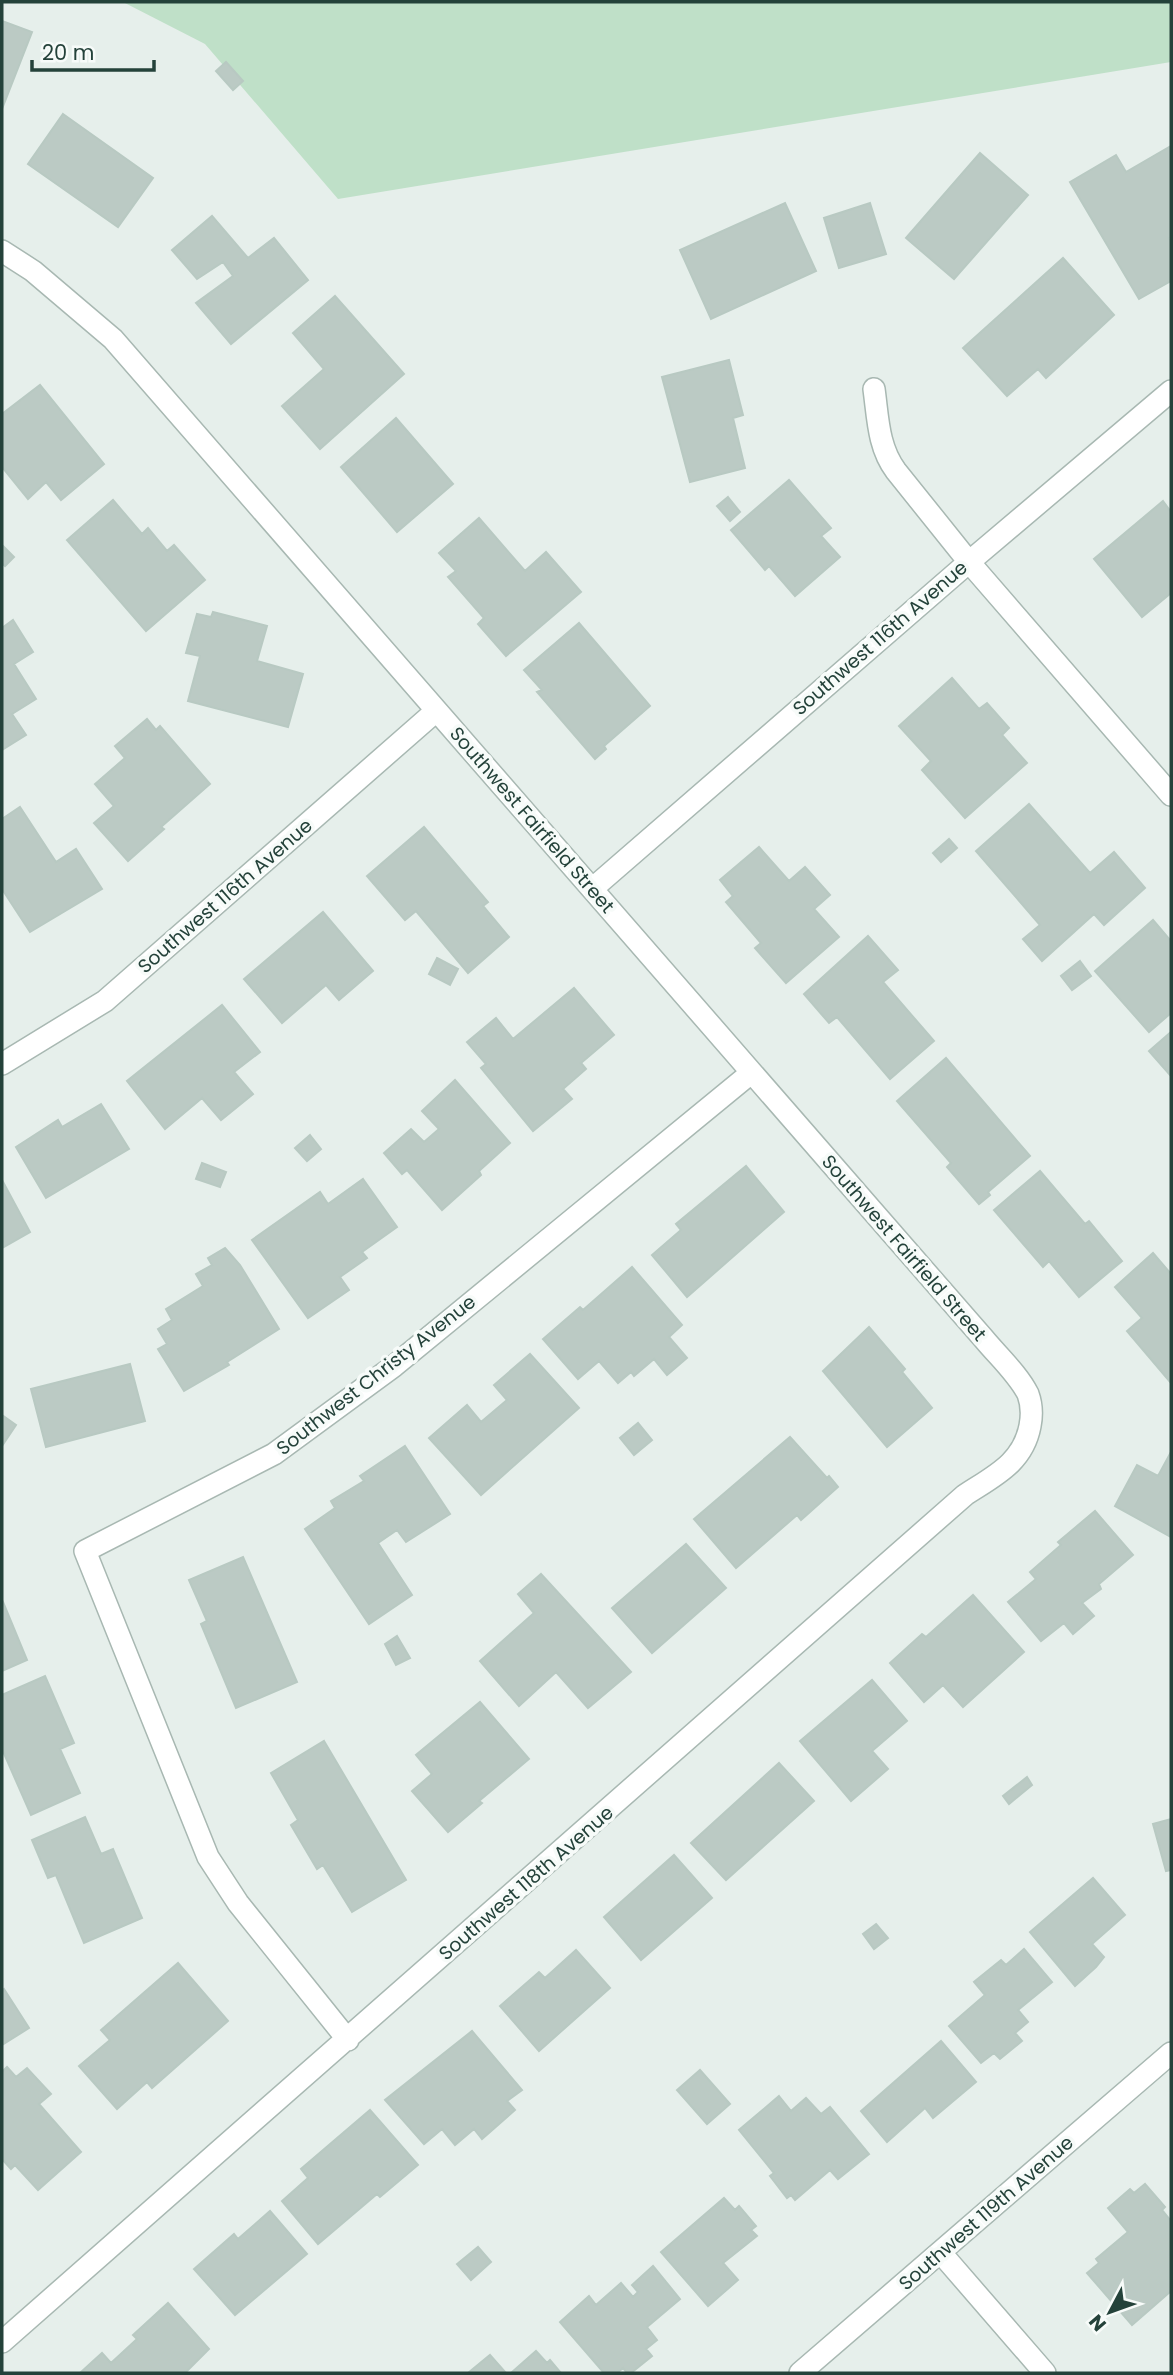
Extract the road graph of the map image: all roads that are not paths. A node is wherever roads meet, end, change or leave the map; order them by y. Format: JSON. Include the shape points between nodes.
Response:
{"nodes":[{"id":1,"x":2,"y":251,"type":"edge"},
{"id":2,"x":874,"y":389,"type":"dead end"},
{"id":3,"x":1171,"y":391,"type":"edge"},
{"id":4,"x":969,"y":562,"type":"junction"},
{"id":5,"x":436,"y":711,"type":"junction"},
{"id":6,"x":1171,"y":795,"type":"edge"},
{"id":7,"x":592,"y":889,"type":"junction"},
{"id":8,"x":5,"y":1055,"type":"edge"},
{"id":9,"x":751,"y":1073,"type":"junction"},
{"id":10,"x":1032,"y":1415,"type":"joint"},
{"id":11,"x":348,"y":2040,"type":"junction"},
{"id":12,"x":1171,"y":2053,"type":"edge"},
{"id":13,"x":941,"y":2253,"type":"junction"},
{"id":14,"x":2,"y":2342,"type":"edge"},
{"id":15,"x":800,"y":2373,"type":"edge"},
{"id":16,"x":1045,"y":2373,"type":"edge"}],
"edges":[{"from":1,"to":5,"type":"street","name":"Southwest Fairfield Street","via":[[113,338]]},
{"from":2,"to":4,"type":"street","via":[[886,458]]},
{"from":3,"to":4,"type":"street","name":"Southwest 116th Avenue"},
{"from":4,"to":6,"type":"street"},
{"from":4,"to":7,"type":"street","name":"Southwest 116th Avenue"},
{"from":5,"to":7,"type":"street","name":"Southwest Fairfield Street"},
{"from":5,"to":8,"type":"street","name":"Southwest 116th Avenue","via":[[105,1001]]},
{"from":7,"to":9,"type":"street","name":"Southwest Fairfield Street"},
{"from":9,"to":10,"type":"street","name":"Southwest Fairfield Street","via":[[1022,1384]]},
{"from":9,"to":11,"type":"street","name":"Southwest Christy Avenue","via":[[394,1366],[274,1454],[85,1551],[208,1857],[238,1903]]},
{"from":10,"to":11,"type":"street","name":"Southwest 118th Avenue","via":[[1019,1455],[1002,1471],[965,1495]]},
{"from":11,"to":14,"type":"street","name":"Southwest 118th Avenue"},
{"from":12,"to":13,"type":"street","name":"Southwest 119th Avenue"},
{"from":13,"to":15,"type":"street","name":"Southwest 119th Avenue"},
{"from":13,"to":16,"type":"street"}]}
